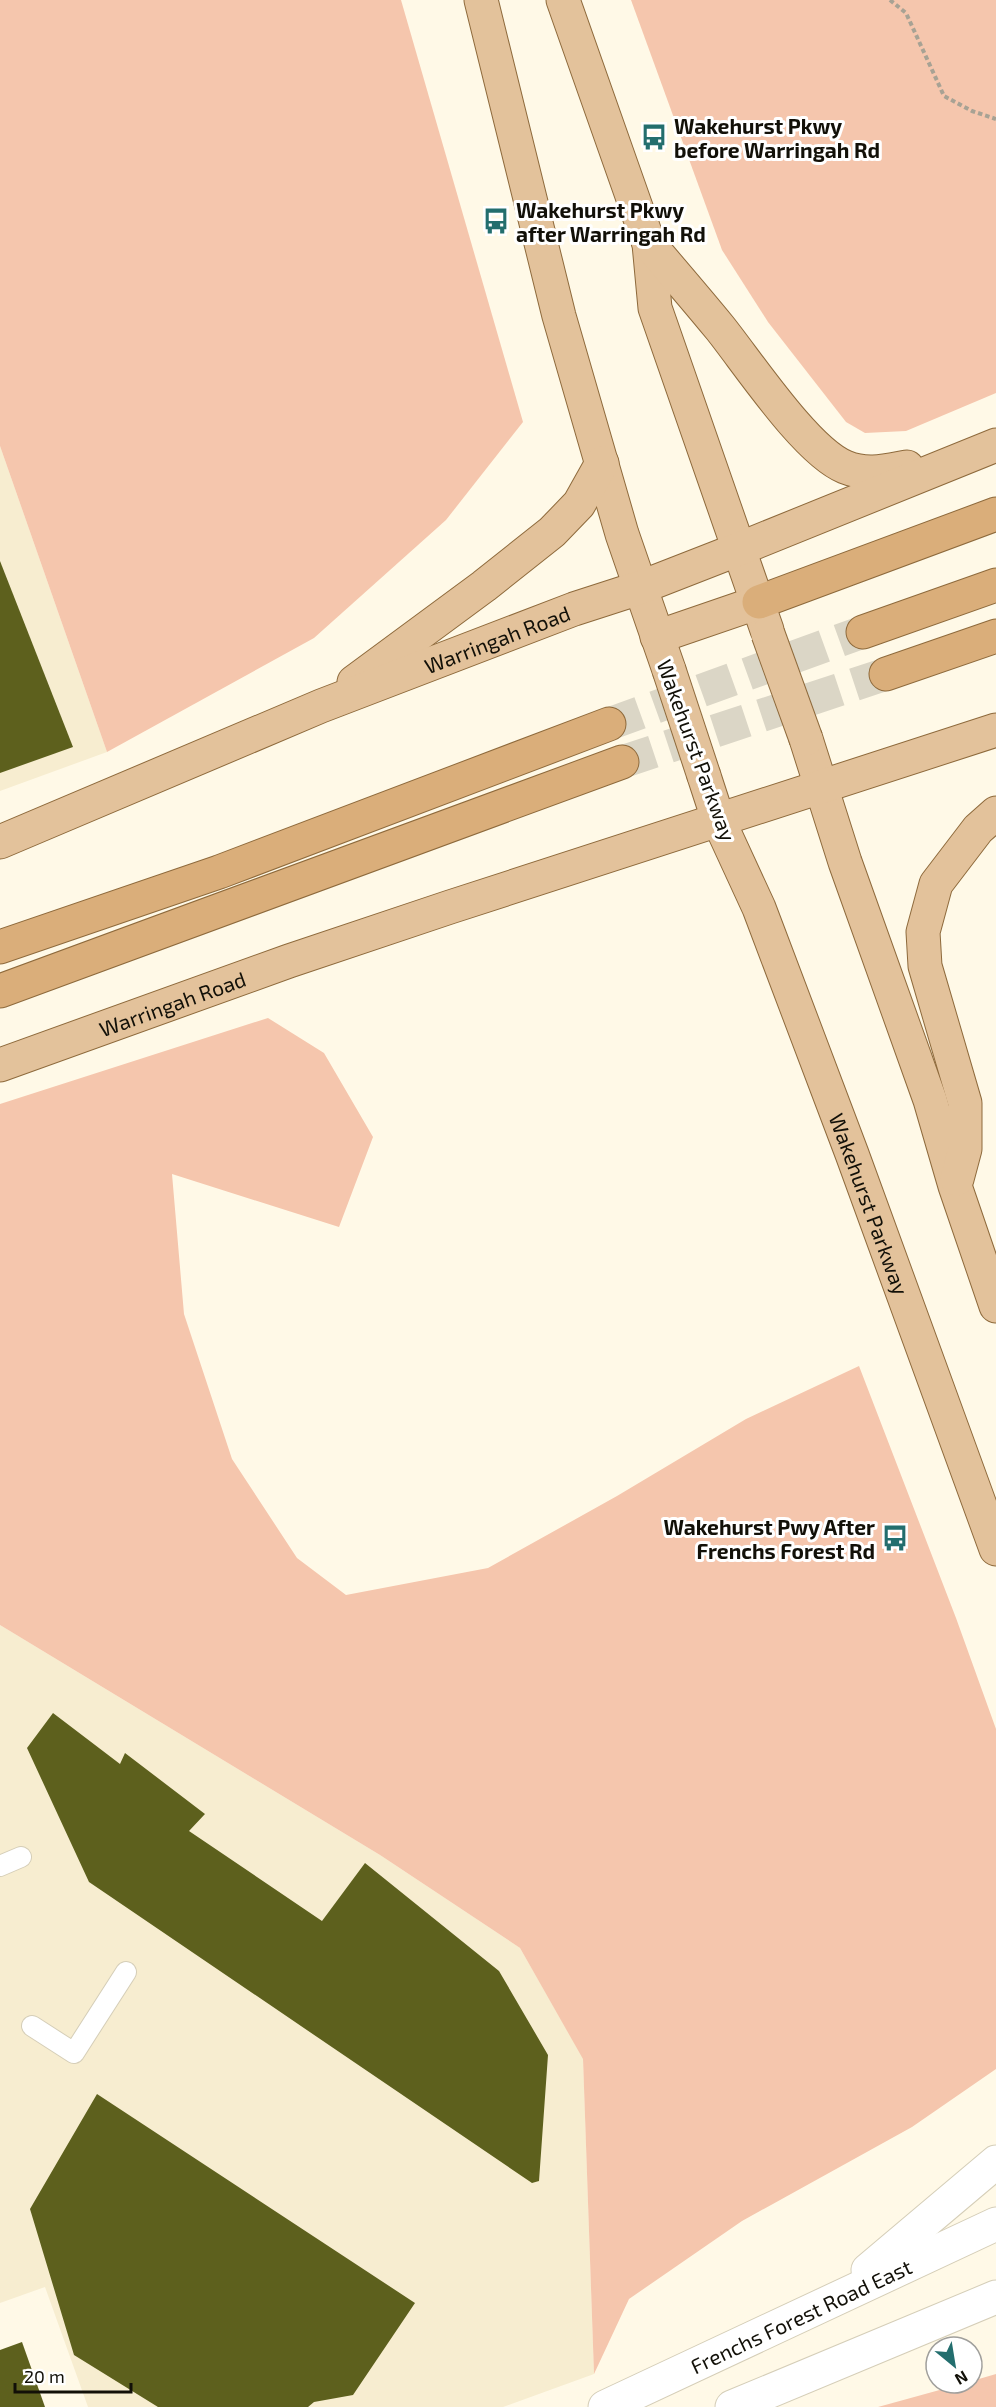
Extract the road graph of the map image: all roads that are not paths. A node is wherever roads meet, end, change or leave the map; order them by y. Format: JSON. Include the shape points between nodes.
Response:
{"nodes":[{"id":1,"x":481,"y":0,"type":"edge"},
{"id":2,"x":563,"y":0,"type":"edge"},
{"id":3,"x":649,"y":244,"type":"junction"},
{"id":4,"x":982,"y":449,"type":"edge"},
{"id":5,"x":602,"y":462,"type":"junction"},
{"id":6,"x":996,"y":514,"type":"edge"},
{"id":7,"x":739,"y":549,"type":"junction"},
{"id":8,"x":996,"y":585,"type":"edge"},
{"id":9,"x":639,"y":588,"type":"junction"},
{"id":10,"x":759,"y":602,"type":"junction"},
{"id":11,"x":863,"y":632,"type":"tunnel mouth"},
{"id":12,"x":996,"y":636,"type":"edge"},
{"id":13,"x":657,"y":637,"type":"junction"},
{"id":14,"x":886,"y":674,"type":"tunnel mouth"},
{"id":15,"x":321,"y":706,"type":"junction"},
{"id":16,"x":609,"y":724,"type":"tunnel mouth"},
{"id":17,"x":996,"y":730,"type":"edge"},
{"id":18,"x":622,"y":762,"type":"tunnel mouth"},
{"id":19,"x":820,"y":787,"type":"junction"},
{"id":20,"x":996,"y":813,"type":"edge"},
{"id":21,"x":718,"y":819,"type":"junction"},
{"id":22,"x":0,"y":842,"type":"edge"},
{"id":23,"x":0,"y":947,"type":"edge"},
{"id":24,"x":0,"y":991,"type":"edge"},
{"id":25,"x":0,"y":1065,"type":"edge"},
{"id":26,"x":955,"y":1186,"type":"junction"},
{"id":27,"x":996,"y":1306,"type":"edge"},
{"id":28,"x":996,"y":1549,"type":"edge"},
{"id":29,"x":21,"y":1857,"type":"dead end"},
{"id":30,"x":0,"y":1866,"type":"edge"},
{"id":31,"x":126,"y":1972,"type":"dead end"},
{"id":32,"x":32,"y":2026,"type":"dead end"},
{"id":33,"x":996,"y":2162,"type":"edge"},
{"id":34,"x":996,"y":2224,"type":"edge"},
{"id":35,"x":837,"y":2297,"type":"junction"},
{"id":36,"x":996,"y":2297,"type":"edge"},
{"id":37,"x":605,"y":2407,"type":"edge"},
{"id":38,"x":732,"y":2407,"type":"edge"}],
"edges":[{"from":1,"to":5,"type":"main road","name":"Wakehurst Parkway","via":[[559,316]]},
{"from":2,"to":3,"type":"main road"},
{"from":3,"to":4,"type":"main road","via":[[789,416],[842,466],[877,473]]},
{"from":3,"to":7,"type":"main road","via":[[655,308]]},
{"from":4,"to":7,"type":"main road","name":"Warringah Road"},
{"from":5,"to":9,"type":"main road","name":"Wakehurst Parkway"},
{"from":5,"to":15,"type":"main road","via":[[579,504],[552,532]]},
{"from":6,"to":10,"type":"highway"},
{"from":7,"to":9,"type":"main road","name":"Warringah Road"},
{"from":7,"to":10,"type":"main road"},
{"from":8,"to":11,"type":"highway"},
{"from":9,"to":13,"type":"main road","name":"Wakehurst Parkway"},
{"from":9,"to":15,"type":"main road","name":"Warringah Road"},
{"from":10,"to":13,"type":"main road"},
{"from":10,"to":19,"type":"main road","bridge":true},
{"from":12,"to":14,"type":"highway"},
{"from":13,"to":21,"type":"main road","name":"Wakehurst Parkway","bridge":true},
{"from":15,"to":22,"type":"main road","name":"Warringah Road"},
{"from":16,"to":23,"type":"highway","via":[[219,872]]},
{"from":17,"to":19,"type":"main road","name":"Warringah Road"},
{"from":18,"to":24,"type":"highway"},
{"from":19,"to":21,"type":"main road","name":"Warringah Road"},
{"from":19,"to":26,"type":"main road","via":[[930,1100]]},
{"from":20,"to":26,"type":"main road","via":[[978,829],[936,884],[923,932],[925,966],[965,1103],[964,1149]]},
{"from":21,"to":25,"type":"main road","name":"Warringah Road","via":[[289,962]]},
{"from":21,"to":28,"type":"main road","name":"Wakehurst Parkway","via":[[753,894],[831,1098]]},
{"from":26,"to":27,"type":"main road"},
{"from":29,"to":30,"type":"lane"},
{"from":31,"to":32,"type":"lane","via":[[74,2054]]},
{"from":33,"to":35,"type":"main road"},
{"from":34,"to":35,"type":"main road","name":"Frenchs Forest Road East"},
{"from":35,"to":37,"type":"main road","name":"Frenchs Forest Road East"},
{"from":36,"to":38,"type":"main road"}]}
